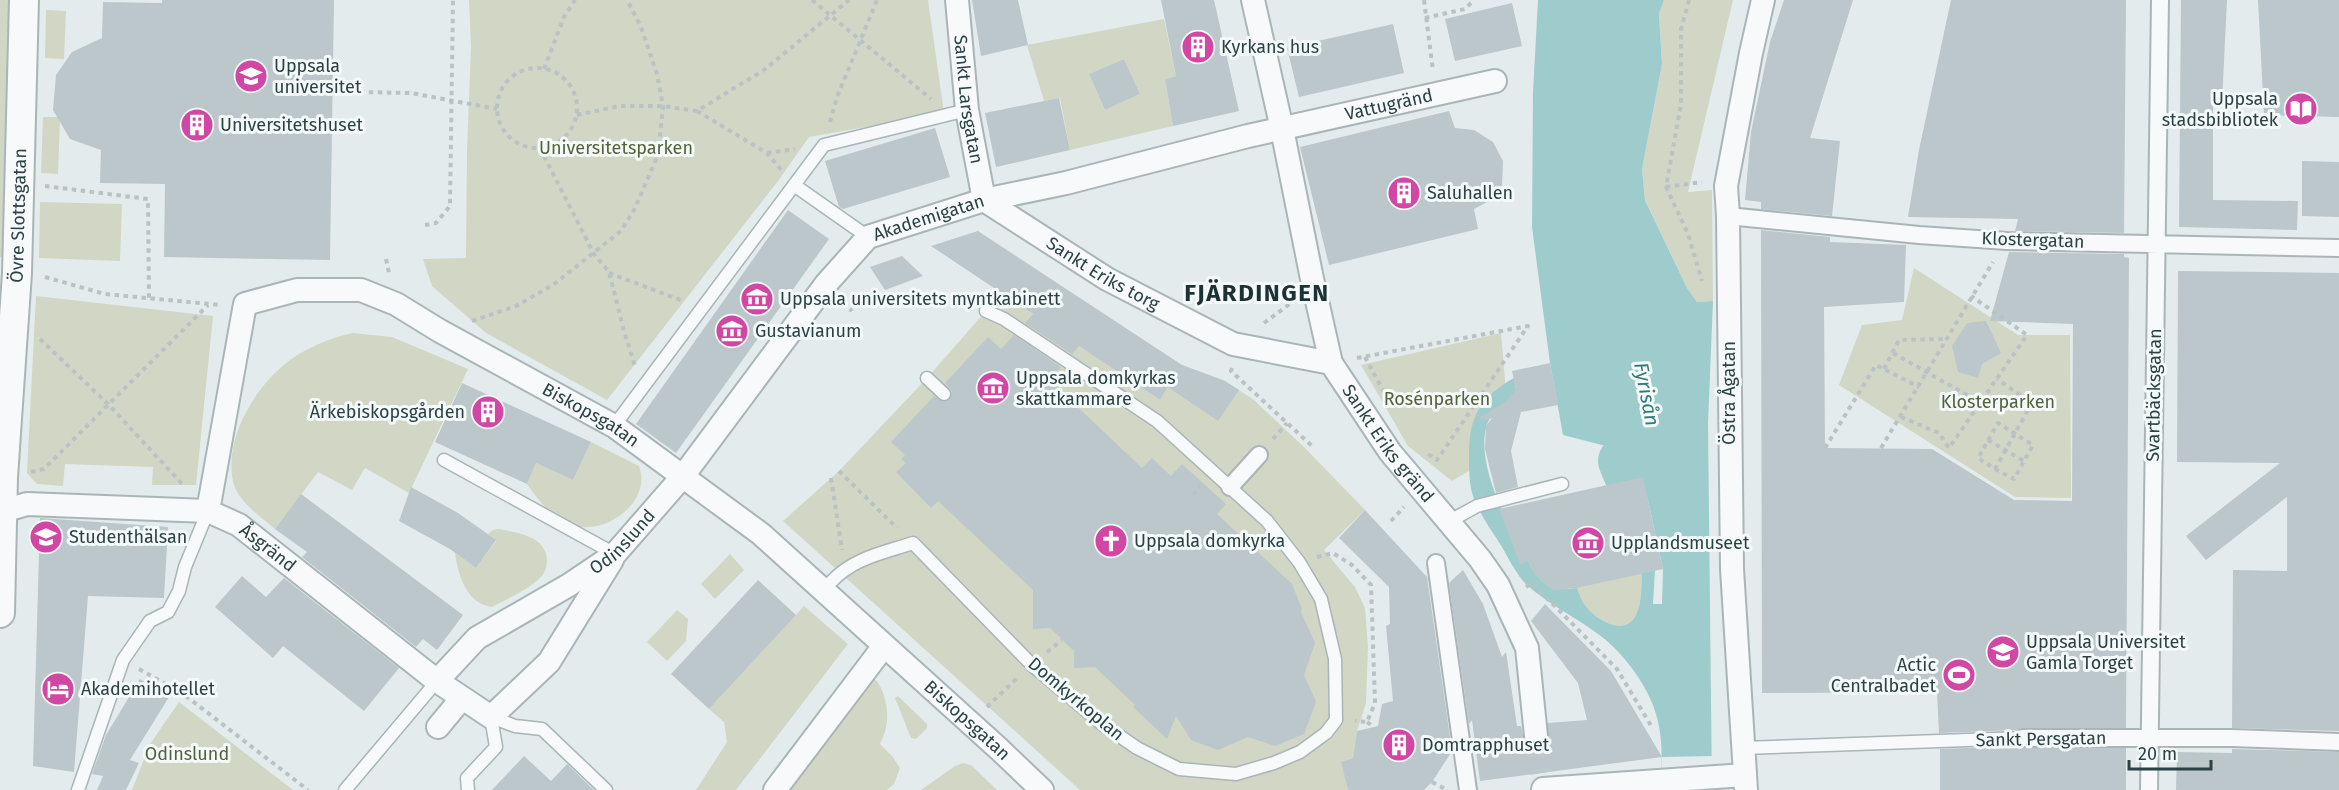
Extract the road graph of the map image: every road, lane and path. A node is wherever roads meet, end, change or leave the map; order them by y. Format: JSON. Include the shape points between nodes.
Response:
{"nodes":[{"id":1,"x":24,"y":0,"type":"edge"},
{"id":2,"x":453,"y":0,"type":"edge"},
{"id":3,"x":575,"y":0,"type":"edge"},
{"id":4,"x":627,"y":0,"type":"edge"},
{"id":5,"x":812,"y":0,"type":"edge"},
{"id":6,"x":849,"y":0,"type":"edge"},
{"id":7,"x":878,"y":0,"type":"edge"},
{"id":8,"x":957,"y":0,"type":"edge"},
{"id":9,"x":1253,"y":0,"type":"edge"},
{"id":10,"x":1424,"y":0,"type":"edge"},
{"id":11,"x":1474,"y":0,"type":"edge"},
{"id":12,"x":1689,"y":0,"type":"edge"},
{"id":13,"x":1763,"y":0,"type":"edge"},
{"id":14,"x":2160,"y":0,"type":"edge"},
{"id":15,"x":831,"y":16,"type":"junction"},
{"id":16,"x":1425,"y":18,"type":"junction"},
{"id":17,"x":860,"y":39,"type":"junction"},
{"id":18,"x":544,"y":69,"type":"junction"},
{"id":19,"x":1495,"y":81,"type":"dead end"},
{"id":20,"x":333,"y":89,"type":"dead end"},
{"id":21,"x":1438,"y":93,"type":"junction"},
{"id":22,"x":450,"y":99,"type":"junction"},
{"id":23,"x":663,"y":106,"type":"junction"},
{"id":24,"x":497,"y":109,"type":"junction"},
{"id":25,"x":697,"y":111,"type":"junction"},
{"id":26,"x":958,"y":112,"type":"junction"},
{"id":27,"x":577,"y":115,"type":"junction"},
{"id":28,"x":1282,"y":129,"type":"junction"},
{"id":29,"x":824,"y":145,"type":"junction"},
{"id":30,"x":540,"y":148,"type":"junction"},
{"id":31,"x":1727,"y":182,"type":"junction"},
{"id":32,"x":35,"y":185,"type":"dead end"},
{"id":33,"x":794,"y":185,"type":"junction"},
{"id":34,"x":1666,"y":187,"type":"junction"},
{"id":35,"x":984,"y":200,"type":"junction"},
{"id":36,"x":1728,"y":216,"type":"junction"},
{"id":37,"x":424,"y":225,"type":"dead end"},
{"id":38,"x":868,"y":237,"type":"junction"},
{"id":39,"x":2007,"y":241,"type":"junction"},
{"id":40,"x":2156,"y":243,"type":"junction"},
{"id":41,"x":2339,"y":248,"type":"edge"},
{"id":42,"x":594,"y":254,"type":"junction"},
{"id":43,"x":609,"y":272,"type":"junction"},
{"id":44,"x":9,"y":273,"type":"edge"},
{"id":45,"x":1703,"y":285,"type":"dead end"},
{"id":46,"x":1315,"y":293,"type":"junction"},
{"id":47,"x":1971,"y":296,"type":"junction"},
{"id":48,"x":149,"y":299,"type":"junction"},
{"id":49,"x":245,"y":304,"type":"junction"},
{"id":50,"x":208,"y":305,"type":"junction"},
{"id":51,"x":701,"y":308,"type":"junction"},
{"id":52,"x":986,"y":311,"type":"dead end"},
{"id":53,"x":15,"y":316,"type":"junction"},
{"id":54,"x":440,"y":331,"type":"junction"},
{"id":55,"x":1947,"y":339,"type":"junction"},
{"id":56,"x":1242,"y":346,"type":"junction"},
{"id":57,"x":1893,"y":353,"type":"junction"},
{"id":58,"x":1365,"y":357,"type":"junction"},
{"id":59,"x":1331,"y":363,"type":"junction"},
{"id":60,"x":1884,"y":370,"type":"junction"},
{"id":61,"x":1927,"y":372,"type":"junction"},
{"id":62,"x":927,"y":378,"type":"dead end"},
{"id":63,"x":1997,"y":379,"type":"junction"},
{"id":64,"x":643,"y":386,"type":"junction"},
{"id":65,"x":1919,"y":387,"type":"junction"},
{"id":66,"x":944,"y":394,"type":"dead end"},
{"id":67,"x":1981,"y":403,"type":"junction"},
{"id":68,"x":109,"y":405,"type":"junction"},
{"id":69,"x":1390,"y":405,"type":"dead end"},
{"id":70,"x":1900,"y":417,"type":"junction"},
{"id":71,"x":614,"y":426,"type":"junction"},
{"id":72,"x":2016,"y":433,"type":"junction"},
{"id":73,"x":1988,"y":440,"type":"junction"},
{"id":74,"x":1313,"y":447,"type":"dead end"},
{"id":75,"x":1824,"y":448,"type":"dead end"},
{"id":76,"x":1881,"y":448,"type":"dead end"},
{"id":77,"x":1420,"y":449,"type":"dead end"},
{"id":78,"x":2006,"y":451,"type":"junction"},
{"id":79,"x":1258,"y":455,"type":"dead end"},
{"id":80,"x":444,"y":460,"type":"dead end"},
{"id":81,"x":2024,"y":461,"type":"junction"},
{"id":82,"x":1995,"y":469,"type":"junction"},
{"id":83,"x":839,"y":471,"type":"dead end"},
{"id":84,"x":683,"y":476,"type":"junction"},
{"id":85,"x":3,"y":477,"type":"junction"},
{"id":86,"x":831,"y":478,"type":"dead end"},
{"id":87,"x":1562,"y":484,"type":"dead end"},
{"id":88,"x":1230,"y":487,"type":"junction"},
{"id":89,"x":1409,"y":502,"type":"dead end"},
{"id":90,"x":207,"y":511,"type":"junction"},
{"id":91,"x":1,"y":512,"type":"edge"},
{"id":92,"x":1391,"y":521,"type":"dead end"},
{"id":93,"x":1448,"y":522,"type":"junction"},
{"id":94,"x":913,"y":543,"type":"junction"},
{"id":95,"x":615,"y":554,"type":"junction"},
{"id":96,"x":1299,"y":562,"type":"junction"},
{"id":97,"x":1436,"y":564,"type":"dead end"},
{"id":98,"x":845,"y":568,"type":"junction"},
{"id":99,"x":831,"y":582,"type":"dead end"},
{"id":100,"x":1532,"y":583,"type":"dead end"},
{"id":101,"x":0,"y":613,"type":"edge"},
{"id":102,"x":884,"y":646,"type":"junction"},
{"id":103,"x":123,"y":660,"type":"junction"},
{"id":104,"x":437,"y":681,"type":"junction"},
{"id":105,"x":1001,"y":692,"type":"dead end"},
{"id":106,"x":462,"y":698,"type":"junction"},
{"id":107,"x":980,"y":714,"type":"dead end"},
{"id":108,"x":491,"y":717,"type":"junction"},
{"id":109,"x":1336,"y":720,"type":"junction"},
{"id":110,"x":1367,"y":722,"type":"junction"},
{"id":111,"x":438,"y":726,"type":"dead end"},
{"id":112,"x":1374,"y":728,"type":"dead end"},
{"id":113,"x":1653,"y":729,"type":"dead end"},
{"id":114,"x":1536,"y":736,"type":"tunnel mouth"},
{"id":115,"x":2023,"y":738,"type":"joint"},
{"id":116,"x":2150,"y":738,"type":"junction"},
{"id":117,"x":2339,"y":742,"type":"edge"},
{"id":118,"x":1742,"y":748,"type":"junction"},
{"id":119,"x":1738,"y":780,"type":"edge"},
{"id":120,"x":1432,"y":782,"type":"dead end"},
{"id":121,"x":1542,"y":786,"type":"edge"},
{"id":122,"x":78,"y":790,"type":"edge"},
{"id":123,"x":308,"y":790,"type":"edge"},
{"id":124,"x":345,"y":790,"type":"edge"},
{"id":125,"x":468,"y":790,"type":"edge"},
{"id":126,"x":606,"y":790,"type":"edge"},
{"id":127,"x":775,"y":790,"type":"edge"},
{"id":128,"x":1042,"y":790,"type":"edge"},
{"id":129,"x":1447,"y":790,"type":"edge"},
{"id":130,"x":1468,"y":790,"type":"edge"},
{"id":131,"x":2149,"y":790,"type":"edge"}],
"edges":[{"from":1,"to":44,"type":"street","name":"Övre Slottsgatan"},
{"from":2,"to":22,"type":"path"},
{"from":3,"to":18,"type":"path","via":[[564,17]]},
{"from":4,"to":23,"type":"path","via":[[657,74]]},
{"from":5,"to":15,"type":"path"},
{"from":6,"to":15,"type":"path"},
{"from":7,"to":17,"type":"path"},
{"from":8,"to":26,"type":"street","name":"Sankt Larsgatan"},
{"from":9,"to":28,"type":"street","name":"Sankt Eriks gränd"},
{"from":10,"to":16,"type":"path"},
{"from":11,"to":16,"type":"path","via":[[1465,9]]},
{"from":12,"to":34,"type":"path","via":[[1681,29],[1681,104]]},
{"from":13,"to":31,"type":"street","name":"Östra Ågatan"},
{"from":14,"to":40,"type":"street","name":"Svartbäcksgatan"},
{"from":15,"to":17,"type":"path"},
{"from":15,"to":25,"type":"path","via":[[764,70]]},
{"from":16,"to":21,"type":"path"},
{"from":17,"to":26,"type":"path"},
{"from":17,"to":29,"type":"path","via":[[837,97]]},
{"from":18,"to":24,"type":"path","via":[[528,69],[514,75],[502,89]]},
{"from":18,"to":27,"type":"path","via":[[560,75],[569,84]]},
{"from":19,"to":21,"type":"street","name":"Vattugränd"},
{"from":20,"to":22,"type":"path"},
{"from":21,"to":28,"type":"street","name":"Vattugränd"},
{"from":22,"to":24,"type":"path"},
{"from":22,"to":37,"type":"path","via":[[450,206],[436,223]]},
{"from":23,"to":25,"type":"path"},
{"from":23,"to":27,"type":"path","via":[[619,106]]},
{"from":23,"to":42,"type":"path","via":[[658,155],[645,185],[621,231]]},
{"from":24,"to":30,"type":"path","via":[[500,124],[513,140]]},
{"from":25,"to":33,"type":"path","via":[[767,153]]},
{"from":26,"to":29,"type":"lane"},
{"from":26,"to":35,"type":"street","name":"Sankt Larsgatan"},
{"from":27,"to":30,"type":"path","via":[[573,128],[562,140]]},
{"from":28,"to":35,"type":"street","name":"Akademigatan"},
{"from":28,"to":46,"type":"street","name":"Sankt Eriks gränd"},
{"from":29,"to":33,"type":"lane"},
{"from":30,"to":42,"type":"path"},
{"from":31,"to":34,"type":"path","via":[[1718,179]]},
{"from":31,"to":36,"type":"street","name":"Östra Ågatan"},
{"from":32,"to":48,"type":"path","via":[[148,199]]},
{"from":33,"to":38,"type":"lane"},
{"from":33,"to":51,"type":"lane"},
{"from":34,"to":45,"type":"path","via":[[1688,234]]},
{"from":35,"to":38,"type":"street","name":"Akademigatan"},
{"from":35,"to":56,"type":"street","name":"Sankt Eriks torg","via":[[1107,279]]},
{"from":36,"to":39,"type":"street","name":"Klostergatan"},
{"from":36,"to":118,"type":"street","name":"Östra Ågatan","via":[[1732,569]]},
{"from":38,"to":84,"type":"street","name":"Akademigatan","via":[[826,284]]},
{"from":39,"to":40,"type":"street","name":"Klostergatan"},
{"from":39,"to":47,"type":"path"},
{"from":40,"to":41,"type":"street","name":"Klostergatan"},
{"from":40,"to":116,"type":"street","name":"Svartbäcksgatan"},
{"from":42,"to":43,"type":"path"},
{"from":42,"to":54,"type":"path","via":[[553,285],[516,306]]},
{"from":43,"to":51,"type":"path"},
{"from":43,"to":64,"type":"path"},
{"from":44,"to":48,"type":"path","via":[[33,274],[105,294]]},
{"from":44,"to":53,"type":"street","name":"Övre Slottsgatan"},
{"from":46,"to":56,"type":"path","via":[[1302,295],[1253,332]]},
{"from":46,"to":59,"type":"street","name":"Sankt Eriks gränd"},
{"from":47,"to":55,"type":"path"},
{"from":47,"to":63,"type":"path","via":[[2027,335]]},
{"from":48,"to":50,"type":"path"},
{"from":49,"to":50,"type":"path"},
{"from":49,"to":54,"type":"street","name":"Biskopsgatan","via":[[297,290],[361,290],[396,304]]},
{"from":49,"to":90,"type":"street"},
{"from":50,"to":68,"type":"path"},
{"from":51,"to":64,"type":"lane"},
{"from":52,"to":88,"type":"lane","via":[[1004,319],[1157,421]]},
{"from":53,"to":68,"type":"path"},
{"from":53,"to":85,"type":"street","name":"Övre Slottsgatan"},
{"from":54,"to":71,"type":"street","name":"Biskopsgatan"},
{"from":55,"to":57,"type":"path","via":[[1899,340]]},
{"from":55,"to":61,"type":"path"},
{"from":56,"to":59,"type":"street","name":"Sankt Eriks torg"},
{"from":56,"to":74,"type":"path","via":[[1231,371]]},
{"from":57,"to":60,"type":"path"},
{"from":57,"to":61,"type":"path"},
{"from":58,"to":59,"type":"path"},
{"from":58,"to":69,"type":"path"},
{"from":58,"to":77,"type":"path","via":[[1527,326],[1437,460]]},
{"from":59,"to":93,"type":"street","name":"Sankt Eriks gränd","via":[[1390,452]]},
{"from":60,"to":65,"type":"path"},
{"from":60,"to":75,"type":"path","via":[[1876,365]]},
{"from":61,"to":65,"type":"path"},
{"from":61,"to":67,"type":"path"},
{"from":62,"to":66,"type":"lane"},
{"from":63,"to":67,"type":"path"},
{"from":63,"to":72,"type":"path","via":[[2032,403]]},
{"from":64,"to":71,"type":"lane"},
{"from":65,"to":70,"type":"path"},
{"from":67,"to":70,"type":"path","via":[[1949,448],[1939,433]]},
{"from":68,"to":85,"type":"path","via":[[44,469]]},
{"from":68,"to":90,"type":"path"},
{"from":70,"to":76,"type":"path"},
{"from":71,"to":84,"type":"street","name":"Biskopsgatan"},
{"from":72,"to":73,"type":"path","via":[[1998,423]]},
{"from":72,"to":78,"type":"path"},
{"from":72,"to":81,"type":"path","via":[[2033,445]]},
{"from":73,"to":78,"type":"path"},
{"from":73,"to":82,"type":"path","via":[[1978,458]]},
{"from":78,"to":81,"type":"path"},
{"from":78,"to":82,"type":"path"},
{"from":79,"to":88,"type":"street"},
{"from":80,"to":95,"type":"lane"},
{"from":81,"to":82,"type":"path","via":[[2014,479]]},
{"from":83,"to":94,"type":"path"},
{"from":84,"to":95,"type":"street","name":"Odinslund"},
{"from":84,"to":102,"type":"street","name":"Biskopsgatan","via":[[761,534]]},
{"from":85,"to":91,"type":"street","name":"Övre Slottsgatan"},
{"from":86,"to":98,"type":"path"},
{"from":87,"to":93,"type":"lane","via":[[1477,506]]},
{"from":88,"to":96,"type":"lane","via":[[1267,521]]},
{"from":89,"to":92,"type":"path"},
{"from":90,"to":91,"type":"street","name":"Åsgränd","via":[[27,504]]},
{"from":90,"to":103,"type":"lane","via":[[168,612],[150,621]]},
{"from":90,"to":104,"type":"street","name":"Åsgränd","via":[[239,525]]},
{"from":91,"to":101,"type":"street","name":"Övre Slottsgatan"},
{"from":93,"to":114,"type":"street","name":"Sankt Eriks gränd","via":[[1498,585],[1527,648]]},
{"from":94,"to":98,"type":"lane","via":[[860,559]]},
{"from":94,"to":109,"type":"lane","name":"Domkyrkoplan","via":[[1032,664],[1102,724],[1137,748],[1179,769],[1236,774],[1274,763],[1300,752],[1326,733]]},
{"from":95,"to":104,"type":"street","name":"Odinslund","via":[[477,638]]},
{"from":95,"to":108,"type":"street","via":[[549,662]]},
{"from":96,"to":109,"type":"lane","via":[[1321,599],[1335,659]]},
{"from":96,"to":110,"type":"path","via":[[1333,553],[1352,565],[1371,585],[1375,704]]},
{"from":97,"to":130,"type":"street"},
{"from":98,"to":99,"type":"lane"},
{"from":100,"to":113,"type":"path","via":[[1617,669]]},
{"from":102,"to":127,"type":"street"},
{"from":102,"to":128,"type":"street","name":"Biskopsgatan"},
{"from":103,"to":122,"type":"lane"},
{"from":103,"to":123,"type":"path","via":[[182,693]]},
{"from":104,"to":106,"type":"street","name":"Åsgränd"},
{"from":104,"to":124,"type":"lane","name":"Odinslund"},
{"from":105,"to":107,"type":"path"},
{"from":106,"to":108,"type":"street","name":"Åsgränd"},
{"from":106,"to":111,"type":"street"},
{"from":108,"to":125,"type":"lane","via":[[496,747],[467,778]]},
{"from":108,"to":126,"type":"lane","via":[[515,726],[542,729]]},
{"from":109,"to":110,"type":"path"},
{"from":110,"to":112,"type":"path"},
{"from":115,"to":116,"type":"street","name":"Sankt Persgatan"},
{"from":115,"to":118,"type":"lane","name":"Sankt Persgatan"},
{"from":116,"to":117,"type":"street","name":"Sankt Persgatan"},
{"from":116,"to":131,"type":"street","name":"Svartbäcksgatan"},
{"from":118,"to":119,"type":"street","name":"Östra Ågatan"},
{"from":119,"to":121,"type":"street"},
{"from":120,"to":129,"type":"path"}]}
